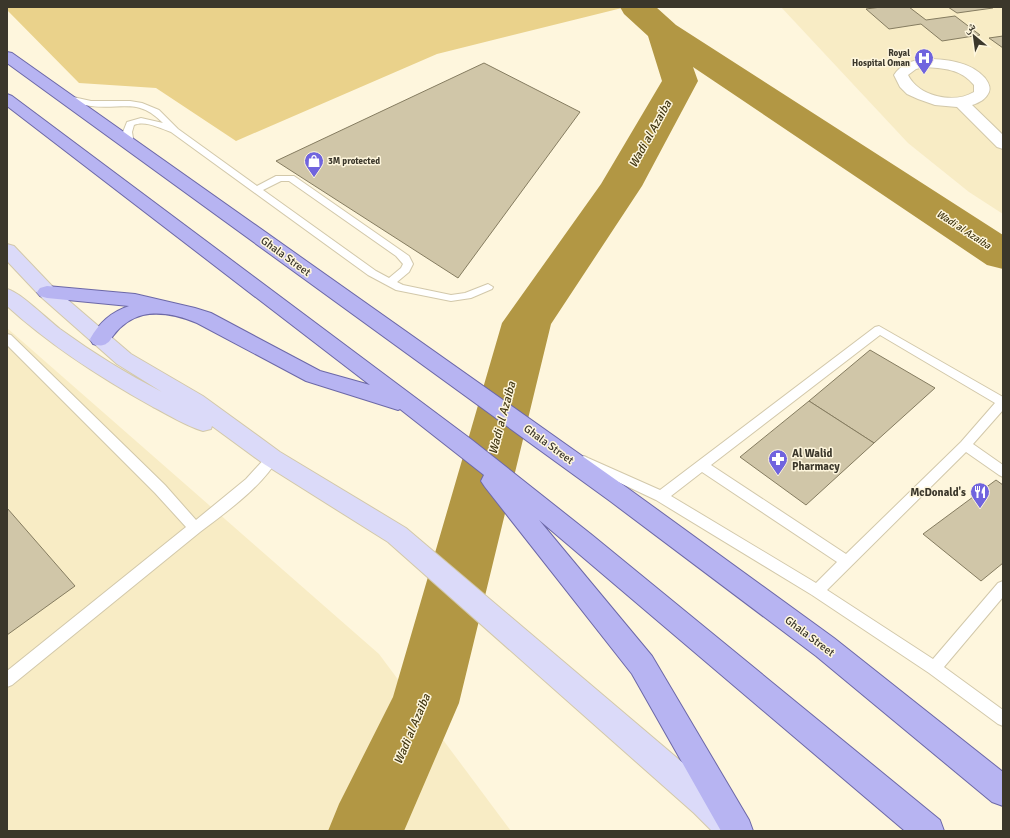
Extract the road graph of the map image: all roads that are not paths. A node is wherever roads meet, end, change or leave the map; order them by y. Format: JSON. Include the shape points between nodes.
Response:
{"nodes":[{"id":1,"x":7,"y":56,"type":"edge"},
{"id":2,"x":64,"y":96,"type":"junction"},
{"id":3,"x":7,"y":99,"type":"edge"},
{"id":4,"x":961,"y":102,"type":"junction"},
{"id":5,"x":175,"y":131,"type":"junction"},
{"id":6,"x":130,"y":144,"type":"junction"},
{"id":7,"x":1003,"y":144,"type":"edge"},
{"id":8,"x":257,"y":190,"type":"junction"},
{"id":9,"x":7,"y":250,"type":"edge"},
{"id":10,"x":7,"y":281,"type":"edge"},
{"id":11,"x":389,"y":283,"type":"junction"},
{"id":12,"x":488,"y":287,"type":"dead end"},
{"id":13,"x":47,"y":292,"type":"junction"},
{"id":14,"x":7,"y":295,"type":"edge"},
{"id":15,"x":160,"y":307,"type":"junction"},
{"id":16,"x":7,"y":338,"type":"edge"},
{"id":17,"x":100,"y":339,"type":"junction"},
{"id":18,"x":1003,"y":402,"type":"edge"},
{"id":19,"x":411,"y":406,"type":"junction"},
{"id":20,"x":550,"y":445,"type":"junction"},
{"id":21,"x":965,"y":445,"type":"junction"},
{"id":22,"x":464,"y":446,"type":"junction"},
{"id":23,"x":272,"y":458,"type":"junction"},
{"id":24,"x":702,"y":465,"type":"junction"},
{"id":25,"x":1003,"y":472,"type":"edge"},
{"id":26,"x":661,"y":496,"type":"junction"},
{"id":27,"x":195,"y":528,"type":"junction"},
{"id":28,"x":847,"y":562,"type":"junction"},
{"id":29,"x":1003,"y":587,"type":"edge"},
{"id":30,"x":817,"y":591,"type":"junction"},
{"id":31,"x":934,"y":668,"type":"junction"},
{"id":32,"x":7,"y":680,"type":"edge"},
{"id":33,"x":1003,"y":719,"type":"edge"},
{"id":34,"x":1003,"y":791,"type":"edge"},
{"id":35,"x":733,"y":831,"type":"edge"},
{"id":36,"x":738,"y":831,"type":"edge"},
{"id":37,"x":929,"y":831,"type":"edge"}],
"edges":[{"from":1,"to":2,"type":"main road","name":"Ghala Street"},
{"from":2,"to":5,"type":"lane","via":[[93,104],[141,104],[158,112]]},
{"from":2,"to":6,"type":"main road","name":"Ghala Street"},
{"from":3,"to":19,"type":"main road","via":[[39,126]]},
{"from":4,"to":4,"type":"street","via":[[972,100],[983,90],[978,78],[960,68],[924,63],[913,65],[901,75],[906,86],[919,95],[947,102]]},
{"from":4,"to":7,"type":"street"},
{"from":5,"to":6,"type":"lane","via":[[142,120],[136,121],[127,129]]},
{"from":5,"to":8,"type":"lane"},
{"from":6,"to":20,"type":"main road","name":"Ghala Street"},
{"from":8,"to":11,"type":"lane"},
{"from":8,"to":11,"type":"lane","via":[[279,178],[290,178],[406,258],[408,264],[405,270]]},
{"from":9,"to":13,"type":"street"},
{"from":10,"to":13,"type":"street"},
{"from":11,"to":12,"type":"lane","via":[[400,288],[451,298],[467,296]]},
{"from":13,"to":15,"type":"main road","via":[[135,300]]},
{"from":13,"to":17,"type":"street"},
{"from":14,"to":23,"type":"street","via":[[27,314],[81,355],[154,398]]},
{"from":15,"to":17,"type":"main road","via":[[122,316],[106,329]]},
{"from":15,"to":19,"type":"main road","via":[[204,318],[313,376]]},
{"from":16,"to":27,"type":"lane","via":[[160,489]]},
{"from":17,"to":23,"type":"street","via":[[124,359],[195,402]]},
{"from":18,"to":21,"type":"lane"},
{"from":18,"to":24,"type":"lane","via":[[879,330]]},
{"from":19,"to":22,"type":"main road"},
{"from":20,"to":26,"type":"lane"},
{"from":20,"to":34,"type":"main road","name":"Ghala Street","via":[[825,647]]},
{"from":21,"to":25,"type":"lane"},
{"from":21,"to":28,"type":"lane"},
{"from":22,"to":36,"type":"main road","via":[[642,665]]},
{"from":22,"to":37,"type":"main road","via":[[584,542]]},
{"from":23,"to":27,"type":"lane","via":[[251,483]]},
{"from":23,"to":35,"type":"street","via":[[397,535],[706,802]]},
{"from":24,"to":26,"type":"lane"},
{"from":24,"to":28,"type":"lane"},
{"from":26,"to":30,"type":"lane"},
{"from":27,"to":32,"type":"lane"},
{"from":28,"to":30,"type":"lane"},
{"from":29,"to":31,"type":"lane"},
{"from":30,"to":31,"type":"lane"},
{"from":31,"to":33,"type":"lane"}]}
